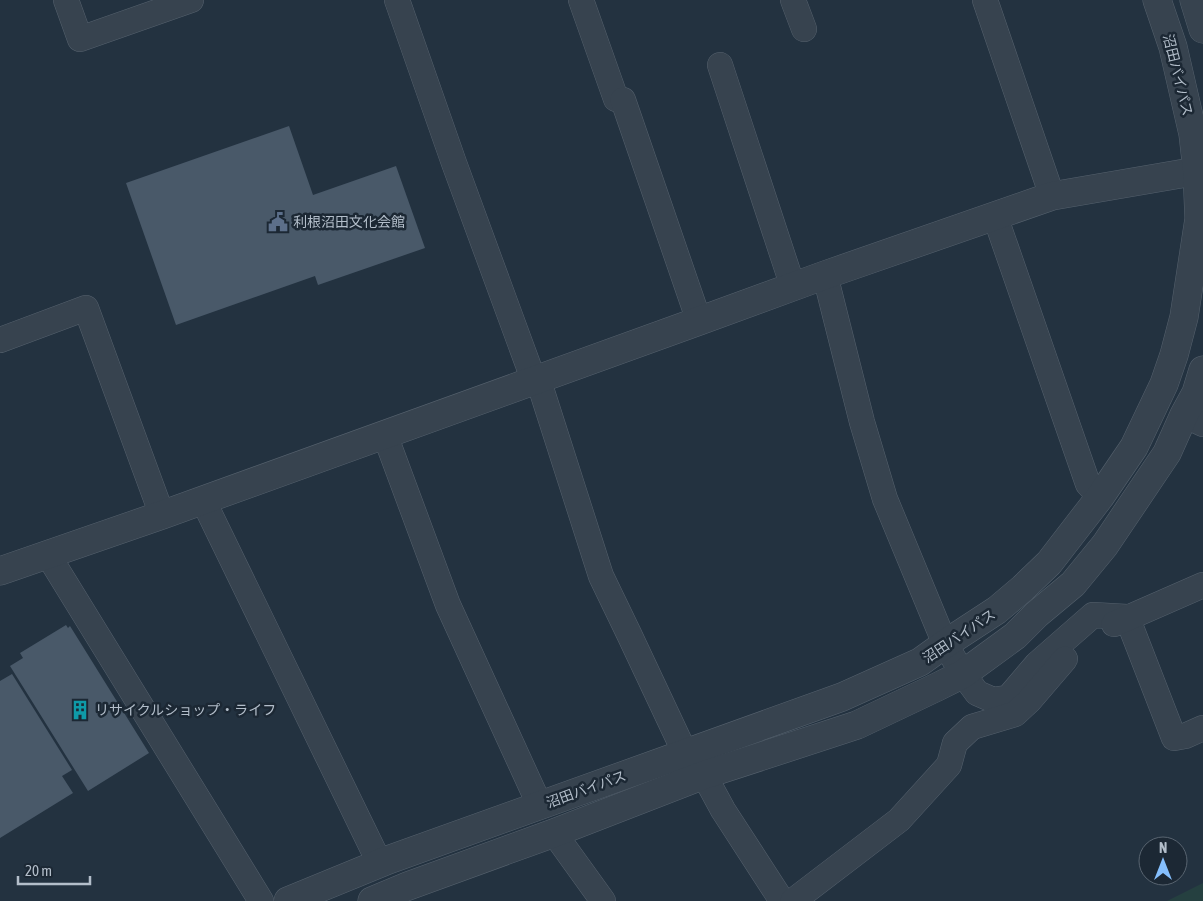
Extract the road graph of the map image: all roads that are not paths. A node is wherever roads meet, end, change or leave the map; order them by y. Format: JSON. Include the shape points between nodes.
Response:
{"nodes":[{"id":1,"x":66,"y":0,"type":"edge"},
{"id":2,"x":191,"y":0,"type":"edge"},
{"id":3,"x":397,"y":0,"type":"edge"},
{"id":4,"x":580,"y":0,"type":"edge"},
{"id":5,"x":793,"y":0,"type":"edge"},
{"id":6,"x":985,"y":0,"type":"edge"},
{"id":7,"x":1157,"y":0,"type":"edge"},
{"id":8,"x":1194,"y":0,"type":"edge"},
{"id":9,"x":804,"y":29,"type":"dead end"},
{"id":10,"x":1203,"y":29,"type":"edge"},
{"id":11,"x":720,"y":65,"type":"dead end"},
{"id":12,"x":1200,"y":170,"type":"edge"},
{"id":13,"x":1052,"y":196,"type":"junction"},
{"id":14,"x":995,"y":216,"type":"junction"},
{"id":15,"x":825,"y":275,"type":"junction"},
{"id":16,"x":793,"y":287,"type":"junction"},
{"id":17,"x":699,"y":322,"type":"junction"},
{"id":18,"x":0,"y":340,"type":"edge"},
{"id":19,"x":1203,"y":370,"type":"edge"},
{"id":20,"x":536,"y":380,"type":"junction"},
{"id":21,"x":1194,"y":420,"type":"edge"},
{"id":22,"x":385,"y":435,"type":"junction"},
{"id":23,"x":1100,"y":496,"type":"junction"},
{"id":24,"x":203,"y":500,"type":"junction"},
{"id":25,"x":162,"y":515,"type":"junction"},
{"id":26,"x":48,"y":554,"type":"junction"},
{"id":27,"x":1,"y":570,"type":"edge"},
{"id":28,"x":1203,"y":585,"type":"edge"},
{"id":29,"x":1127,"y":617,"type":"junction"},
{"id":30,"x":945,"y":644,"type":"junction"},
{"id":31,"x":963,"y":674,"type":"junction"},
{"id":32,"x":1203,"y":728,"type":"edge"},
{"id":33,"x":685,"y":753,"type":"junction"},
{"id":34,"x":704,"y":775,"type":"junction"},
{"id":35,"x":540,"y":806,"type":"junction"},
{"id":36,"x":554,"y":833,"type":"junction"},
{"id":37,"x":380,"y":864,"type":"junction"},
{"id":38,"x":413,"y":894,"type":"edge"},
{"id":39,"x":261,"y":901,"type":"edge"},
{"id":40,"x":288,"y":901,"type":"edge"},
{"id":41,"x":372,"y":901,"type":"edge"},
{"id":42,"x":603,"y":901,"type":"edge"},
{"id":43,"x":782,"y":901,"type":"edge"},
{"id":44,"x":794,"y":901,"type":"edge"}],
"edges":[{"from":1,"to":2,"type":"street","via":[[80,39]]},
{"from":3,"to":20,"type":"street"},
{"from":4,"to":17,"type":"street","via":[[620,100]]},
{"from":5,"to":9,"type":"street"},
{"from":6,"to":13,"type":"street"},
{"from":7,"to":12,"type":"street","name":"沼田バイパス","via":[[1173,47]]},
{"from":8,"to":10,"type":"street"},
{"from":11,"to":16,"type":"street"},
{"from":12,"to":13,"type":"street"},
{"from":12,"to":23,"type":"street","name":"沼田バイパス","via":[[1199,219],[1189,294],[1174,356],[1134,447]]},
{"from":13,"to":14,"type":"street"},
{"from":14,"to":15,"type":"street"},
{"from":14,"to":23,"type":"street","via":[[1088,484]]},
{"from":15,"to":16,"type":"street"},
{"from":15,"to":30,"type":"street","via":[[885,499]]},
{"from":16,"to":17,"type":"street"},
{"from":17,"to":20,"type":"street"},
{"from":18,"to":25,"type":"street","via":[[86,308]]},
{"from":19,"to":21,"type":"street","name":"沼田バイパス","via":[[1196,393]]},
{"from":20,"to":22,"type":"street"},
{"from":20,"to":33,"type":"street","via":[[601,576]]},
{"from":21,"to":31,"type":"street","name":"沼田バイパス","via":[[1073,584],[1015,636]]},
{"from":22,"to":24,"type":"street"},
{"from":22,"to":35,"type":"street","via":[[448,605]]},
{"from":23,"to":30,"type":"street","name":"沼田バイパス","via":[[1049,563],[1023,588],[997,610]]},
{"from":24,"to":25,"type":"street"},
{"from":24,"to":37,"type":"street"},
{"from":25,"to":26,"type":"street"},
{"from":26,"to":27,"type":"street"},
{"from":26,"to":39,"type":"street"},
{"from":28,"to":29,"type":"street"},
{"from":29,"to":31,"type":"street","via":[[1093,615],[1037,664],[1008,698],[993,700],[977,693]]},
{"from":29,"to":32,"type":"street","via":[[1174,738]]},
{"from":29,"to":44,"type":"street","via":[[1096,632],[1062,661],[1015,714],[972,727],[955,743],[948,765],[899,820]]},
{"from":30,"to":31,"type":"street"},
{"from":30,"to":33,"type":"street","name":"沼田バイパス","via":[[920,662],[842,697]]},
{"from":31,"to":34,"type":"street","name":"沼田バイパス","via":[[857,725]]},
{"from":33,"to":35,"type":"street","name":"沼田バイパス"},
{"from":34,"to":36,"type":"street","name":"沼田バイパス"},
{"from":34,"to":43,"type":"street"},
{"from":35,"to":37,"type":"street","name":"沼田バイパス"},
{"from":36,"to":38,"type":"street","name":"沼田バイパス"},
{"from":36,"to":42,"type":"street"},
{"from":37,"to":40,"type":"street","name":"沼田バイパス"},
{"from":38,"to":41,"type":"street","name":"沼田バイパス"}]}
